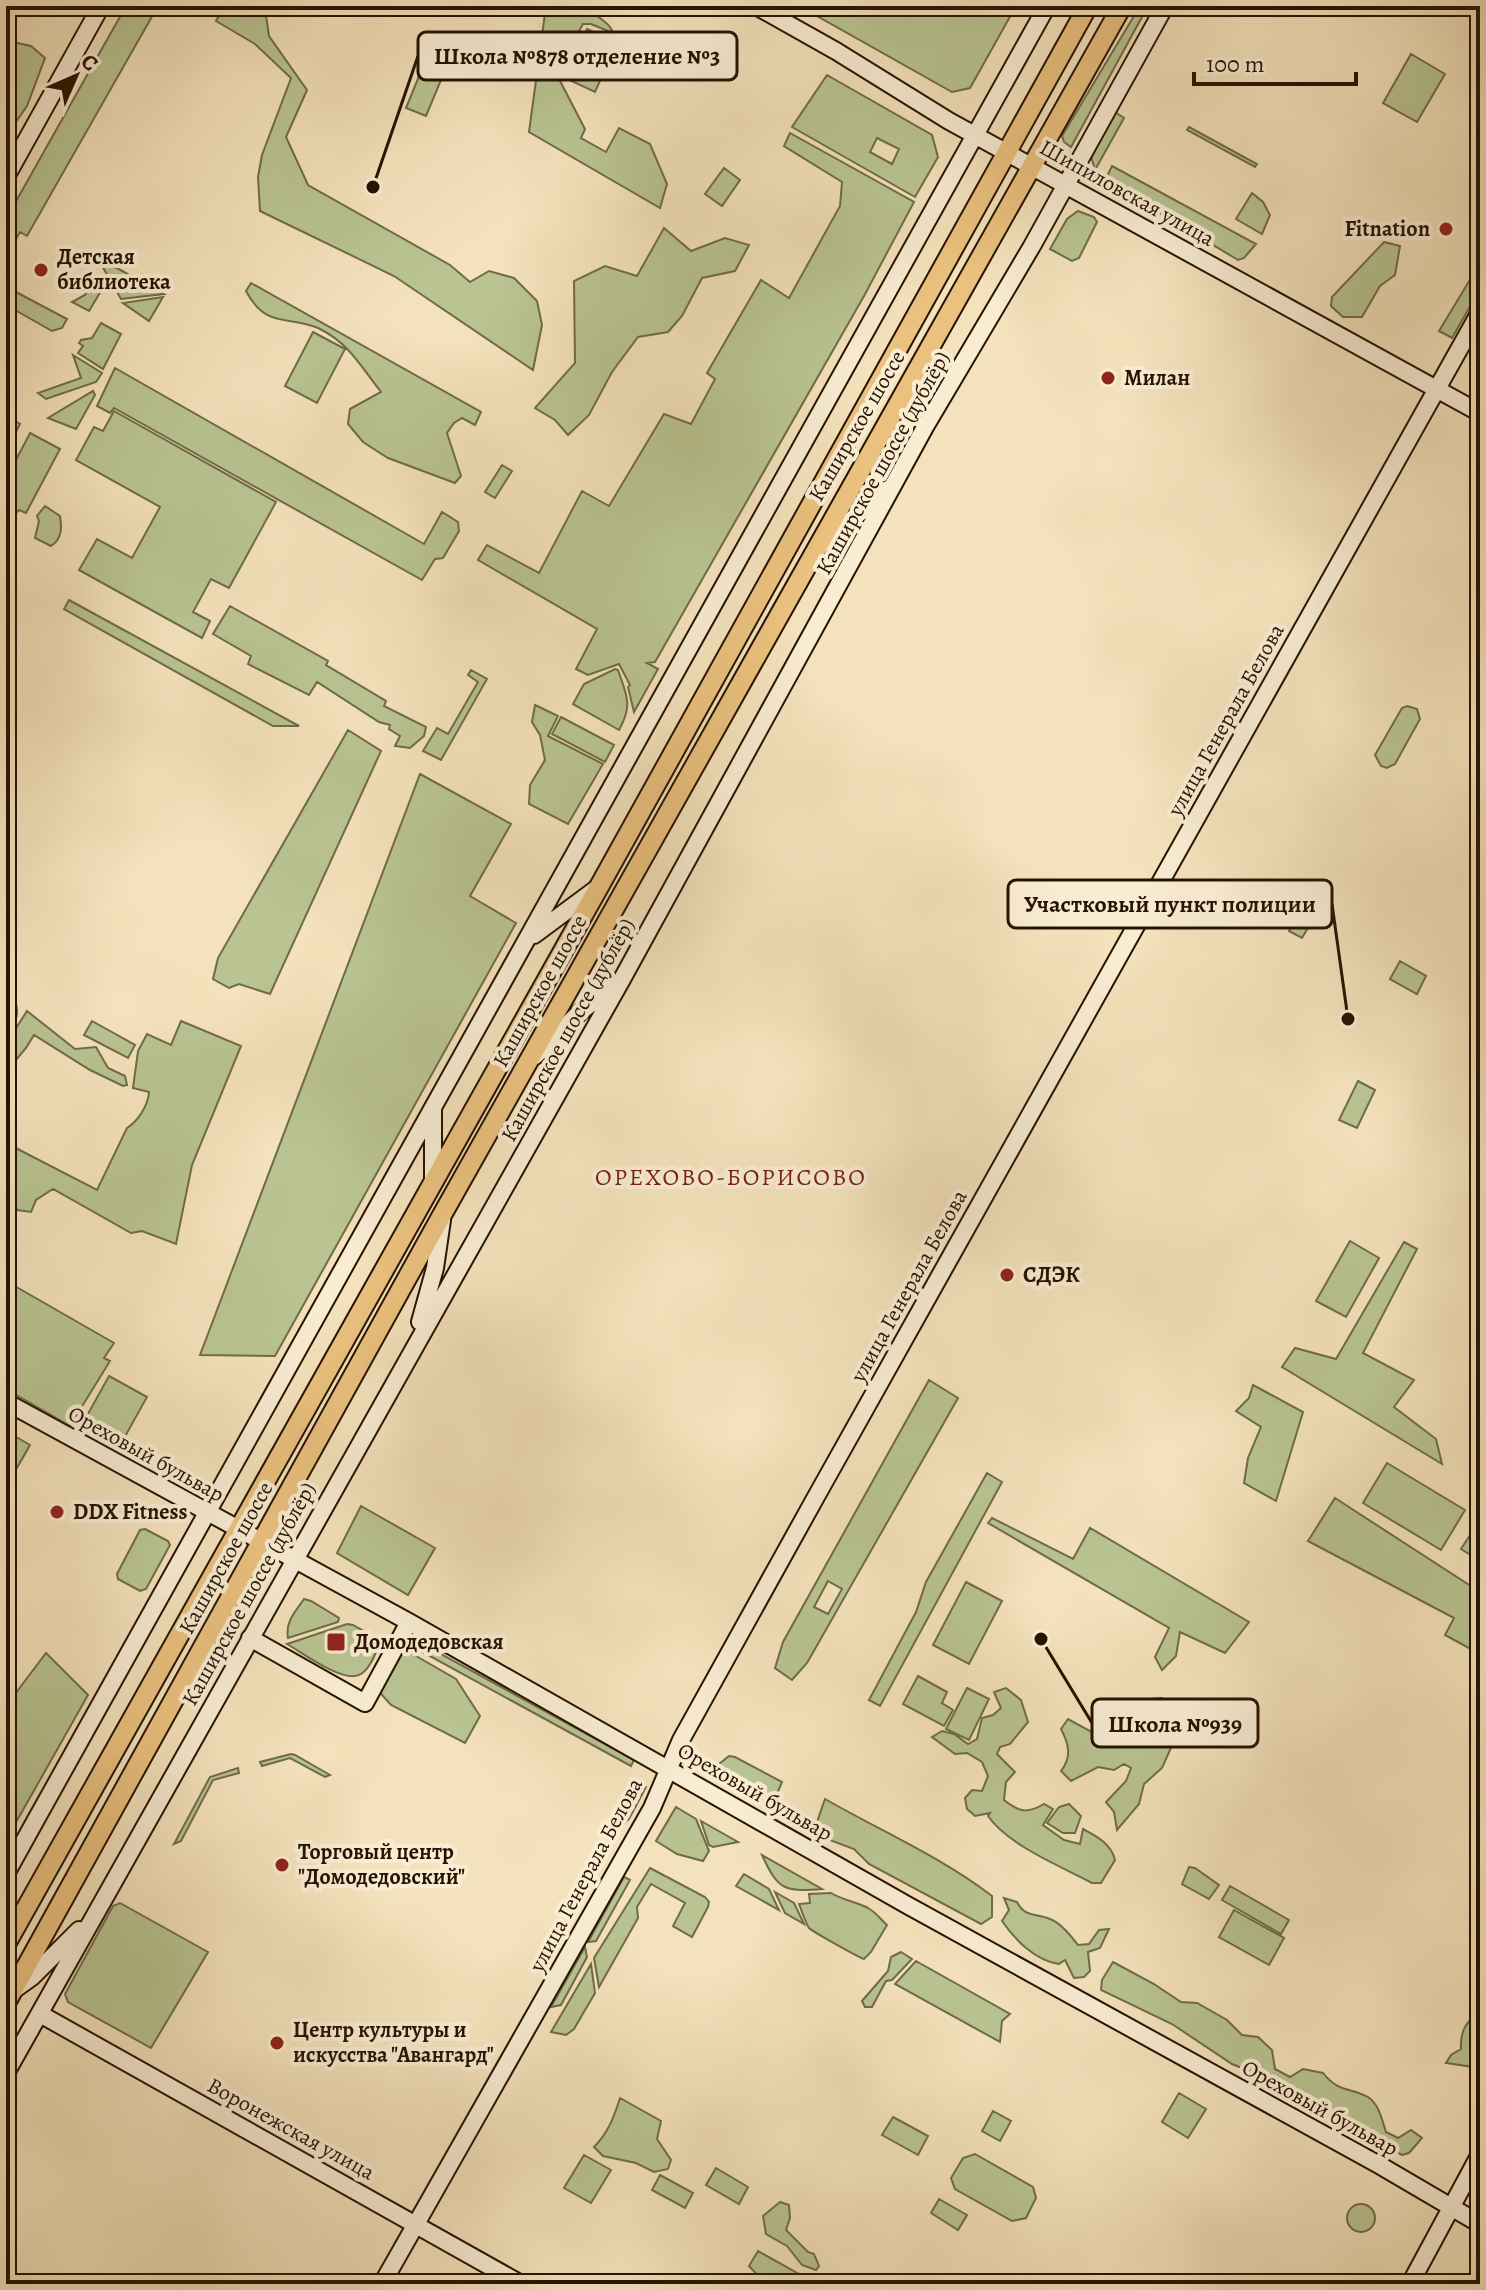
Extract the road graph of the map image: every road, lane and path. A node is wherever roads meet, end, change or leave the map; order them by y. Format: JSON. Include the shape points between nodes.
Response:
{"nodes":[{"id":1,"x":101,"y":6,"type":"edge"},
{"id":2,"x":756,"y":6,"type":"edge"},
{"id":3,"x":1088,"y":6,"type":"edge"},
{"id":4,"x":1122,"y":6,"type":"edge"},
{"id":5,"x":1165,"y":6,"type":"edge"},
{"id":6,"x":1047,"y":7,"type":"edge"},
{"id":7,"x":976,"y":136,"type":"junction"},
{"id":8,"x":1006,"y":152,"type":"junction"},
{"id":9,"x":1033,"y":166,"type":"junction"},
{"id":10,"x":6,"y":177,"type":"edge"},
{"id":11,"x":1066,"y":184,"type":"junction"},
{"id":12,"x":1480,"y":312,"type":"edge"},
{"id":13,"x":1436,"y":388,"type":"junction"},
{"id":14,"x":1480,"y":413,"type":"edge"},
{"id":15,"x":896,"y":482,"type":"junction"},
{"id":16,"x":813,"y":552,"type":"junction"},
{"id":17,"x":600,"y":885,"type":"junction"},
{"id":18,"x":524,"y":944,"type":"junction"},
{"id":19,"x":621,"y":981,"type":"junction"},
{"id":20,"x":528,"y":1063,"type":"junction"},
{"id":21,"x":433,"y":1107,"type":"junction"},
{"id":22,"x":433,"y":1184,"type":"junction"},
{"id":23,"x":442,"y":1215,"type":"junction"},
{"id":24,"x":412,"y":1351,"type":"junction"},
{"id":25,"x":6,"y":1402,"type":"edge"},
{"id":26,"x":206,"y":1512,"type":"junction"},
{"id":27,"x":239,"y":1530,"type":"junction"},
{"id":28,"x":262,"y":1542,"type":"junction"},
{"id":29,"x":293,"y":1560,"type":"junction"},
{"id":30,"x":409,"y":1622,"type":"junction"},
{"id":31,"x":250,"y":1638,"type":"junction"},
{"id":32,"x":668,"y":1768,"type":"junction"},
{"id":33,"x":6,"y":1874,"type":"edge"},
{"id":34,"x":92,"y":1918,"type":"junction"},
{"id":35,"x":6,"y":1944,"type":"edge"},
{"id":36,"x":9,"y":1997,"type":"edge"},
{"id":37,"x":40,"y":2014,"type":"junction"},
{"id":38,"x":6,"y":2073,"type":"edge"},
{"id":39,"x":1480,"y":2154,"type":"edge"},
{"id":40,"x":1452,"y":2207,"type":"junction"},
{"id":41,"x":1480,"y":2224,"type":"edge"},
{"id":42,"x":415,"y":2225,"type":"junction"},
{"id":43,"x":382,"y":2284,"type":"edge"},
{"id":44,"x":521,"y":2284,"type":"edge"},
{"id":45,"x":1410,"y":2284,"type":"edge"}],
"edges":[{"from":1,"to":10,"type":"main road"},
{"from":2,"to":7,"type":"main road","name":"Шипиловская улица"},
{"from":3,"to":8,"type":"main road","name":"Каширское шоссе"},
{"from":4,"to":9,"type":"main road","name":"Каширское шоссе"},
{"from":5,"to":11,"type":"main road","name":"Каширское шоссе (дублёр)"},
{"from":6,"to":7,"type":"main road"},
{"from":7,"to":8,"type":"main road","name":"Шипиловская улица"},
{"from":7,"to":18,"type":"main road"},
{"from":8,"to":9,"type":"main road","name":"Шипиловская улица"},
{"from":8,"to":17,"type":"main road","name":"Каширское шоссе"},
{"from":9,"to":11,"type":"main road","name":"Шипиловская улица"},
{"from":9,"to":16,"type":"main road","name":"Каширское шоссе"},
{"from":11,"to":13,"type":"main road","name":"Шипиловская улица"},
{"from":11,"to":15,"type":"main road","name":"Каширское шоссе (дублёр)"},
{"from":12,"to":13,"type":"main road","name":"улица Генерала Белова"},
{"from":13,"to":14,"type":"main road","name":"Шипиловская улица"},
{"from":13,"to":32,"type":"main road","name":"улица Генерала Белова"},
{"from":15,"to":16,"type":"main road"},
{"from":15,"to":19,"type":"main road","name":"Каширское шоссе (дублёр)"},
{"from":16,"to":20,"type":"main road","name":"Каширское шоссе"},
{"from":17,"to":18,"type":"main road"},
{"from":17,"to":22,"type":"main road","name":"Каширское шоссе"},
{"from":18,"to":21,"type":"main road"},
{"from":19,"to":20,"type":"main road"},
{"from":19,"to":24,"type":"main road","name":"Каширское шоссе (дублёр)"},
{"from":20,"to":23,"type":"main road","name":"Каширское шоссе"},
{"from":21,"to":22,"type":"main road"},
{"from":21,"to":26,"type":"main road"},
{"from":22,"to":27,"type":"main road","name":"Каширское шоссе"},
{"from":23,"to":24,"type":"main road","via":[[435,1268]]},
{"from":23,"to":28,"type":"main road","name":"Каширское шоссе"},
{"from":24,"to":29,"type":"main road","name":"Каширское шоссе (дублёр)"},
{"from":25,"to":26,"type":"main road","name":"Ореховый бульвар"},
{"from":26,"to":27,"type":"main road","name":"Ореховый бульвар"},
{"from":26,"to":33,"type":"main road"},
{"from":27,"to":28,"type":"main road","name":"Ореховый бульвар"},
{"from":27,"to":35,"type":"main road","name":"Каширское шоссе"},
{"from":28,"to":29,"type":"main road","name":"Ореховый бульвар"},
{"from":28,"to":36,"type":"main road","name":"Каширское шоссе"},
{"from":29,"to":30,"type":"main road","name":"Ореховый бульвар"},
{"from":29,"to":31,"type":"main road","name":"Каширское шоссе (дублёр)"},
{"from":30,"to":31,"type":"main road","via":[[365,1703]]},
{"from":30,"to":32,"type":"main road","name":"Ореховый бульвар"},
{"from":31,"to":34,"type":"main road","name":"Каширское шоссе (дублёр)"},
{"from":32,"to":40,"type":"main road","name":"Ореховый бульвар"},
{"from":32,"to":42,"type":"main road","name":"улица Генерала Белова","via":[[652,1808]]},
{"from":34,"to":36,"type":"main road"},
{"from":34,"to":37,"type":"main road","name":"Каширское шоссе (дублёр)"},
{"from":37,"to":38,"type":"main road","name":"Каширское шоссе (дублёр)"},
{"from":37,"to":42,"type":"main road","name":"Воронежская улица"},
{"from":39,"to":40,"type":"main road"},
{"from":40,"to":41,"type":"main road","name":"Ореховый бульвар"},
{"from":40,"to":45,"type":"main road"},
{"from":42,"to":43,"type":"main road","name":"улица Генерала Белова"},
{"from":42,"to":44,"type":"main road","name":"Воронежская улица"}]}
